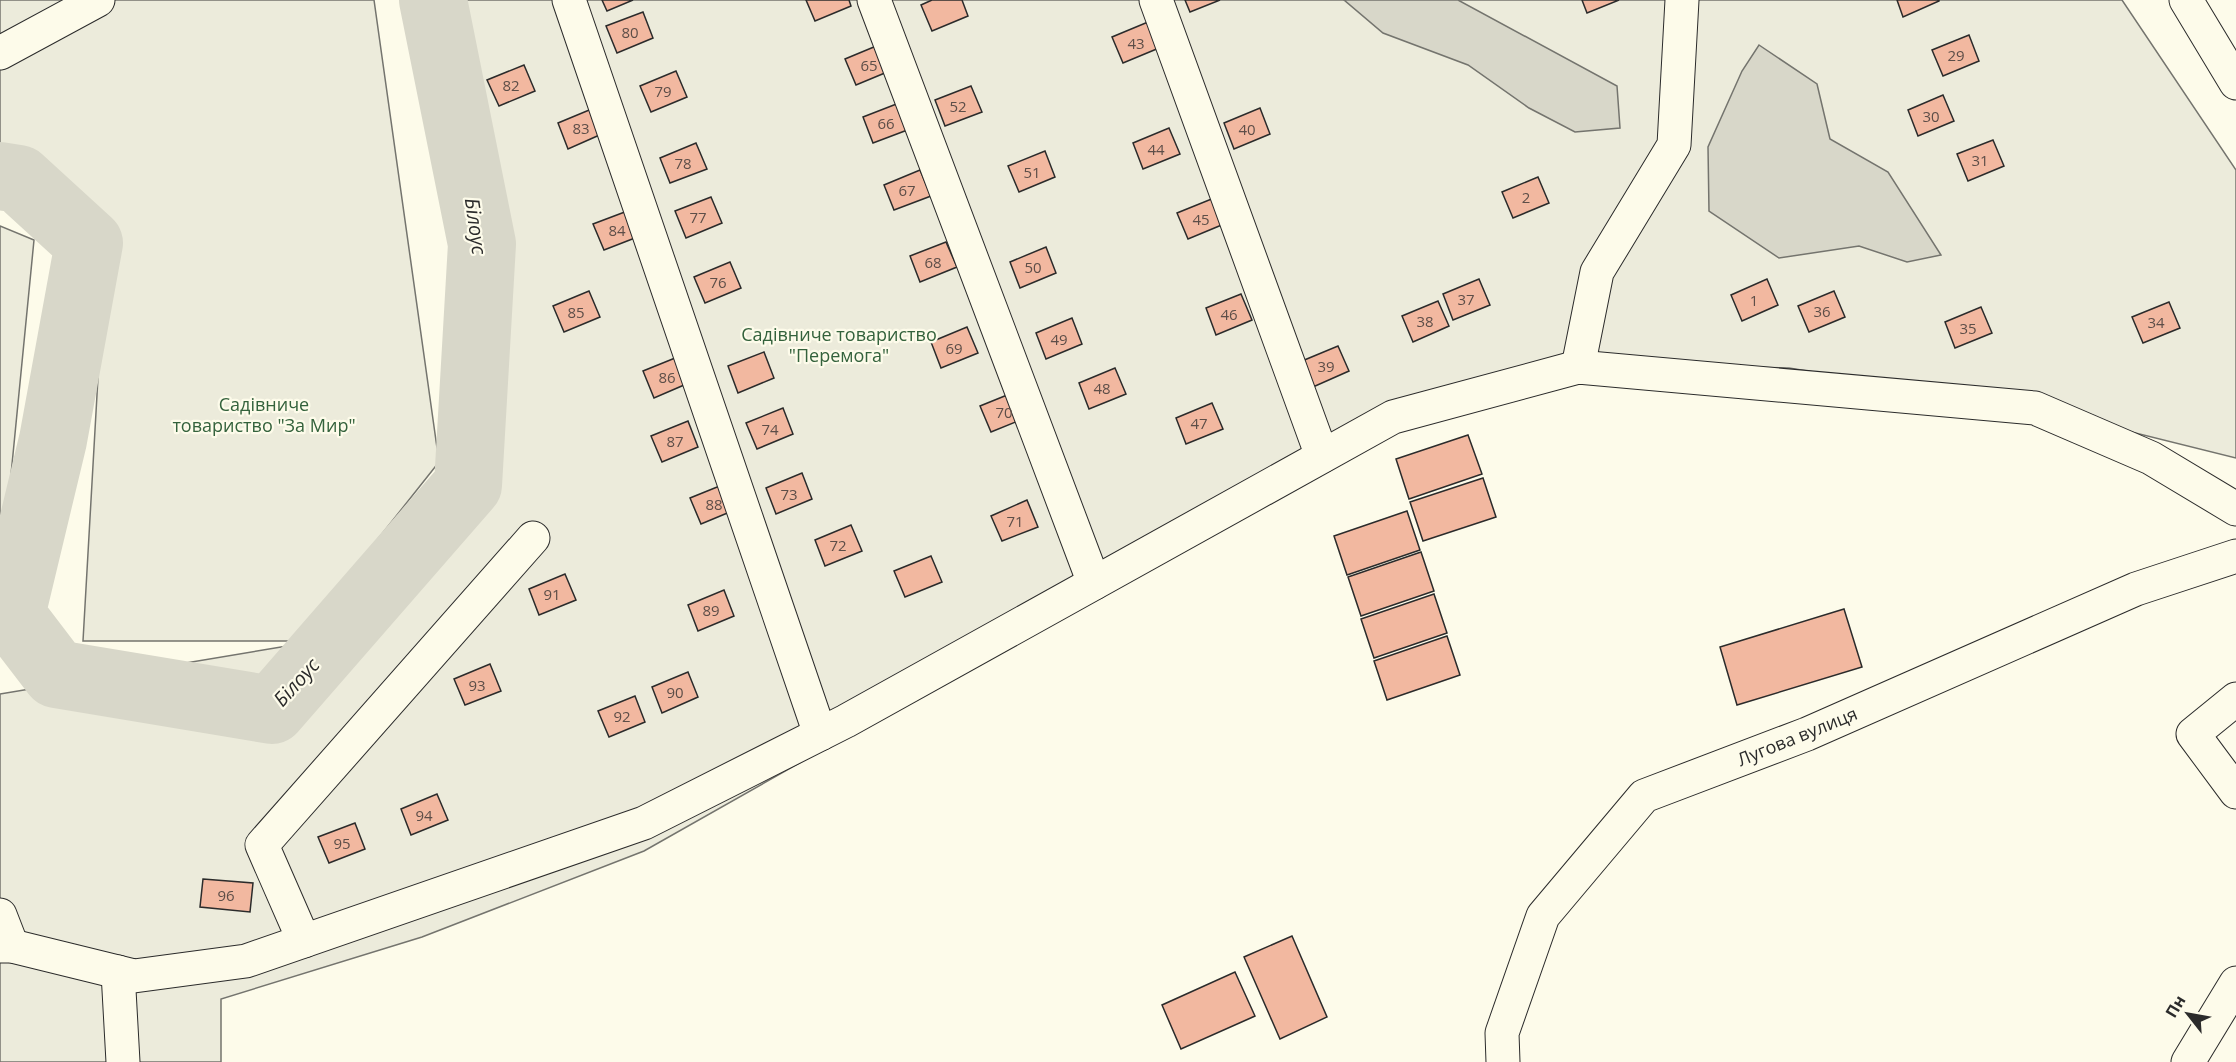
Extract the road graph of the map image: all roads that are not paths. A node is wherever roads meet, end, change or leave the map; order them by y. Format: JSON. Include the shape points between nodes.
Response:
{"nodes":[{"id":1,"x":98,"y":0,"type":"edge"},
{"id":2,"x":568,"y":0,"type":"edge"},
{"id":3,"x":874,"y":0,"type":"edge"},
{"id":4,"x":1156,"y":0,"type":"edge"},
{"id":5,"x":1682,"y":0,"type":"edge"},
{"id":6,"x":2186,"y":0,"type":"edge"},
{"id":7,"x":0,"y":53,"type":"edge"},
{"id":8,"x":2236,"y":83,"type":"edge"},
{"id":9,"x":1578,"y":367,"type":"junction"},
{"id":10,"x":1322,"y":456,"type":"junction"},
{"id":11,"x":2236,"y":509,"type":"edge"},
{"id":12,"x":533,"y":538,"type":"dead end"},
{"id":13,"x":2236,"y":556,"type":"edge"},
{"id":14,"x":1094,"y":583,"type":"junction"},
{"id":15,"x":2236,"y":699,"type":"edge"},
{"id":16,"x":820,"y":734,"type":"junction"},
{"id":17,"x":2236,"y":792,"type":"edge"},
{"id":18,"x":0,"y":915,"type":"edge"},
{"id":19,"x":304,"y":941,"type":"junction"},
{"id":20,"x":6,"y":946,"type":"edge"},
{"id":21,"x":118,"y":972,"type":"junction"},
{"id":22,"x":2236,"y":983,"type":"edge"},
{"id":23,"x":123,"y":1062,"type":"edge"},
{"id":24,"x":1503,"y":1062,"type":"edge"},
{"id":25,"x":2188,"y":1062,"type":"edge"}],
"edges":[{"from":1,"to":7,"type":"street"},
{"from":2,"to":16,"type":"street"},
{"from":3,"to":14,"type":"street"},
{"from":4,"to":10,"type":"street"},
{"from":5,"to":9,"type":"street","via":[[1674,145],[1597,272]]},
{"from":6,"to":8,"type":"street"},
{"from":9,"to":10,"type":"street","via":[[1393,417]]},
{"from":9,"to":11,"type":"street","via":[[2035,408],[2151,458]]},
{"from":10,"to":14,"type":"street"},
{"from":12,"to":19,"type":"street","via":[[262,845]]},
{"from":13,"to":24,"type":"street","name":"Лугова вулиця","via":[[2136,589],[1808,734],[1644,796],[1543,916],[1502,1033]]},
{"from":14,"to":16,"type":"street"},
{"from":15,"to":17,"type":"street","via":[[2193,734]]},
{"from":16,"to":19,"type":"street","via":[[644,823]]},
{"from":18,"to":20,"type":"street"},
{"from":19,"to":21,"type":"street","via":[[246,961],[134,976]]},
{"from":20,"to":21,"type":"street"},
{"from":21,"to":23,"type":"street"},
{"from":22,"to":25,"type":"street"}]}
